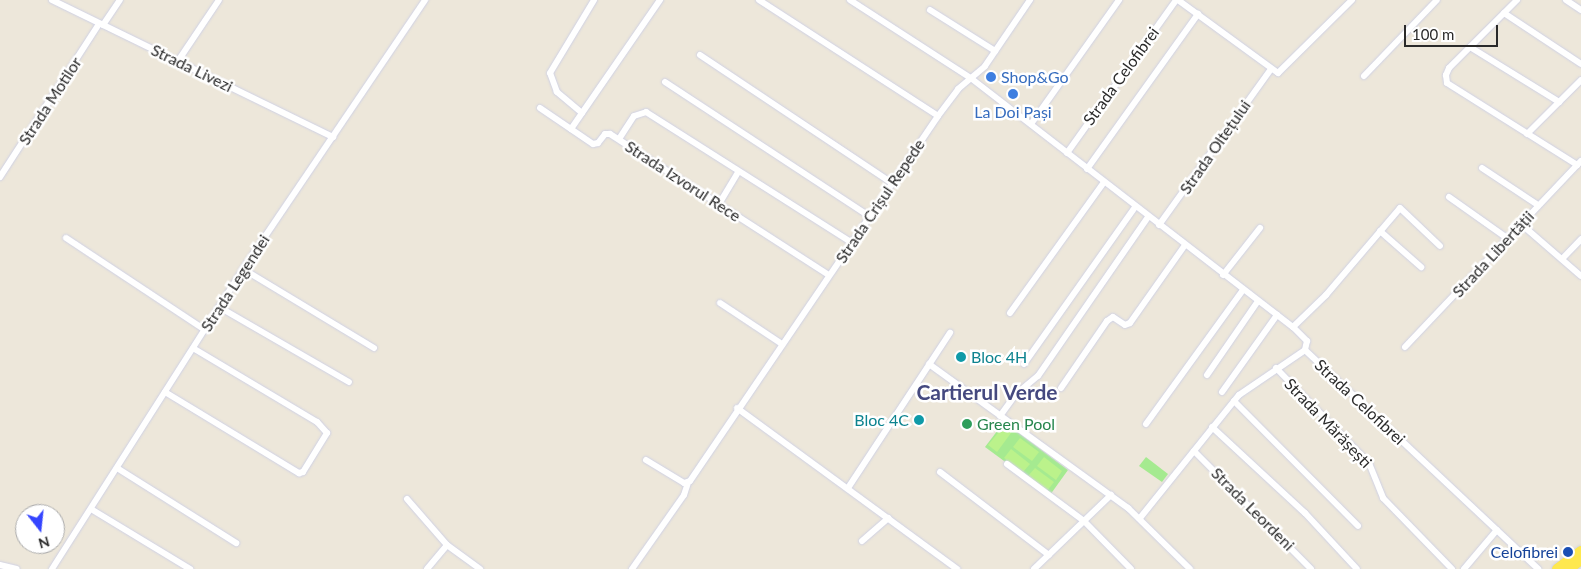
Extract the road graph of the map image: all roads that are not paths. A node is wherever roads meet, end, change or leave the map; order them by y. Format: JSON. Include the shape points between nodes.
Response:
{"nodes":[{"id":1,"x":52,"y":0,"type":"edge"},
{"id":2,"x":120,"y":0,"type":"edge"},
{"id":3,"x":219,"y":0,"type":"edge"},
{"id":4,"x":425,"y":0,"type":"edge"},
{"id":5,"x":594,"y":0,"type":"edge"},
{"id":6,"x":660,"y":0,"type":"edge"},
{"id":7,"x":759,"y":0,"type":"edge"},
{"id":8,"x":850,"y":0,"type":"edge"},
{"id":9,"x":1030,"y":0,"type":"edge"},
{"id":10,"x":1120,"y":0,"type":"edge"},
{"id":11,"x":1177,"y":0,"type":"edge"},
{"id":12,"x":1352,"y":0,"type":"edge"},
{"id":13,"x":1437,"y":0,"type":"edge"},
{"id":14,"x":1517,"y":0,"type":"edge"},
{"id":15,"x":1566,"y":0,"type":"edge"},
{"id":16,"x":930,"y":10,"type":"dead end"},
{"id":17,"x":1581,"y":10,"type":"edge"},
{"id":18,"x":1504,"y":13,"type":"junction"},
{"id":19,"x":1198,"y":14,"type":"junction"},
{"id":20,"x":101,"y":24,"type":"junction"},
{"id":21,"x":1470,"y":47,"type":"junction"},
{"id":22,"x":995,"y":51,"type":"junction"},
{"id":23,"x":700,"y":55,"type":"dead end"},
{"id":24,"x":178,"y":61,"type":"junction"},
{"id":25,"x":1581,"y":64,"type":"edge"},
{"id":26,"x":1271,"y":69,"type":"junction"},
{"id":27,"x":1364,"y":76,"type":"dead end"},
{"id":28,"x":972,"y":79,"type":"junction"},
{"id":29,"x":1581,"y":80,"type":"edge"},
{"id":30,"x":665,"y":82,"type":"dead end"},
{"id":31,"x":1559,"y":102,"type":"junction"},
{"id":32,"x":540,"y":108,"type":"dead end"},
{"id":33,"x":582,"y":113,"type":"junction"},
{"id":34,"x":938,"y":116,"type":"junction"},
{"id":35,"x":1031,"y":124,"type":"junction"},
{"id":36,"x":571,"y":129,"type":"junction"},
{"id":37,"x":1527,"y":134,"type":"junction"},
{"id":38,"x":333,"y":136,"type":"junction"},
{"id":39,"x":619,"y":139,"type":"junction"},
{"id":40,"x":1067,"y":153,"type":"junction"},
{"id":41,"x":1579,"y":163,"type":"edge"},
{"id":42,"x":1482,"y":168,"type":"dead end"},
{"id":43,"x":1087,"y":169,"type":"junction"},
{"id":44,"x":738,"y":172,"type":"junction"},
{"id":45,"x":0,"y":178,"type":"edge"},
{"id":46,"x":1104,"y":182,"type":"junction"},
{"id":47,"x":892,"y":183,"type":"junction"},
{"id":48,"x":1448,"y":197,"type":"dead end"},
{"id":49,"x":719,"y":204,"type":"junction"},
{"id":50,"x":1538,"y":205,"type":"junction"},
{"id":51,"x":1135,"y":207,"type":"junction"},
{"id":52,"x":869,"y":216,"type":"junction"},
{"id":53,"x":1148,"y":217,"type":"junction"},
{"id":54,"x":1521,"y":224,"type":"junction"},
{"id":55,"x":1159,"y":226,"type":"junction"},
{"id":56,"x":1260,"y":228,"type":"dead end"},
{"id":57,"x":1380,"y":231,"type":"junction"},
{"id":58,"x":66,"y":238,"type":"dead end"},
{"id":59,"x":1508,"y":238,"type":"junction"},
{"id":60,"x":1581,"y":239,"type":"edge"},
{"id":61,"x":851,"y":242,"type":"junction"},
{"id":62,"x":1185,"y":245,"type":"junction"},
{"id":63,"x":1440,"y":246,"type":"dead end"},
{"id":64,"x":1562,"y":259,"type":"junction"},
{"id":65,"x":1421,"y":267,"type":"dead end"},
{"id":66,"x":243,"y":270,"type":"junction"},
{"id":67,"x":829,"y":275,"type":"junction"},
{"id":68,"x":1223,"y":275,"type":"junction"},
{"id":69,"x":1581,"y":276,"type":"edge"},
{"id":70,"x":1243,"y":290,"type":"junction"},
{"id":71,"x":1258,"y":301,"type":"junction"},
{"id":72,"x":720,"y":303,"type":"dead end"},
{"id":73,"x":219,"y":307,"type":"junction"},
{"id":74,"x":1010,"y":313,"type":"dead end"},
{"id":75,"x":1277,"y":315,"type":"junction"},
{"id":76,"x":1293,"y":327,"type":"junction"},
{"id":77,"x":205,"y":330,"type":"junction"},
{"id":78,"x":950,"y":332,"type":"dead end"},
{"id":79,"x":782,"y":344,"type":"junction"},
{"id":80,"x":1405,"y":347,"type":"dead end"},
{"id":81,"x":193,"y":348,"type":"junction"},
{"id":82,"x":374,"y":348,"type":"dead end"},
{"id":83,"x":1305,"y":350,"type":"junction"},
{"id":84,"x":929,"y":364,"type":"junction"},
{"id":85,"x":1024,"y":364,"type":"dead end"},
{"id":86,"x":1276,"y":368,"type":"junction"},
{"id":87,"x":1207,"y":375,"type":"dead end"},
{"id":88,"x":348,"y":382,"type":"dead end"},
{"id":89,"x":1061,"y":388,"type":"dead end"},
{"id":90,"x":165,"y":392,"type":"junction"},
{"id":91,"x":1222,"y":392,"type":"dead end"},
{"id":92,"x":1234,"y":400,"type":"junction"},
{"id":93,"x":737,"y":408,"type":"junction"},
{"id":94,"x":1000,"y":416,"type":"junction"},
{"id":95,"x":1146,"y":424,"type":"dead end"},
{"id":96,"x":1212,"y":428,"type":"junction"},
{"id":97,"x":1194,"y":451,"type":"junction"},
{"id":98,"x":646,"y":460,"type":"dead end"},
{"id":99,"x":1007,"y":464,"type":"dead end"},
{"id":100,"x":117,"y":468,"type":"junction"},
{"id":101,"x":940,"y":472,"type":"dead end"},
{"id":102,"x":688,"y":483,"type":"junction"},
{"id":103,"x":848,"y":488,"type":"junction"},
{"id":104,"x":1111,"y":495,"type":"junction"},
{"id":105,"x":407,"y":499,"type":"dead end"},
{"id":106,"x":91,"y":510,"type":"junction"},
{"id":107,"x":888,"y":518,"type":"junction"},
{"id":108,"x":1140,"y":518,"type":"junction"},
{"id":109,"x":1084,"y":521,"type":"junction"},
{"id":110,"x":1358,"y":526,"type":"dead end"},
{"id":111,"x":1497,"y":530,"type":"junction"},
{"id":112,"x":862,"y":541,"type":"dead end"},
{"id":113,"x":236,"y":543,"type":"dead end"},
{"id":114,"x":447,"y":545,"type":"junction"},
{"id":115,"x":1581,"y":551,"type":"edge"},
{"id":116,"x":1049,"y":555,"type":"junction"},
{"id":117,"x":1581,"y":560,"type":"edge"},
{"id":118,"x":0,"y":565,"type":"edge"},
{"id":119,"x":17,"y":569,"type":"edge"},
{"id":120,"x":52,"y":569,"type":"edge"},
{"id":121,"x":190,"y":569,"type":"edge"},
{"id":122,"x":426,"y":569,"type":"edge"},
{"id":123,"x":480,"y":569,"type":"edge"},
{"id":124,"x":632,"y":569,"type":"edge"},
{"id":125,"x":957,"y":569,"type":"edge"},
{"id":126,"x":1034,"y":569,"type":"edge"},
{"id":127,"x":1131,"y":569,"type":"edge"},
{"id":128,"x":1190,"y":569,"type":"edge"},
{"id":129,"x":1311,"y":569,"type":"edge"},
{"id":130,"x":1358,"y":569,"type":"edge"},
{"id":131,"x":1452,"y":569,"type":"edge"},
{"id":132,"x":1464,"y":569,"type":"edge"},
{"id":133,"x":1538,"y":569,"type":"edge"},
{"id":134,"x":1557,"y":569,"type":"edge"},
{"id":135,"x":1569,"y":569,"type":"edge"}],
"edges":[{"from":1,"to":20,"type":"street","name":"Strada Livezi"},
{"from":2,"to":20,"type":"street","name":"Strada Motilor"},
{"from":3,"to":24,"type":"street"},
{"from":4,"to":38,"type":"street","name":"Strada Legendei"},
{"from":5,"to":33,"type":"street","via":[[550,73],[557,92]]},
{"from":6,"to":33,"type":"street"},
{"from":7,"to":34,"type":"street"},
{"from":8,"to":28,"type":"street","name":"Strada Celofibrei"},
{"from":9,"to":22,"type":"street","name":"Strada Crișul Repede"},
{"from":10,"to":35,"type":"street"},
{"from":11,"to":19,"type":"street"},
{"from":11,"to":40,"type":"street","name":"Strada Celofibrei"},
{"from":12,"to":26,"type":"street","via":[[1286,68],[1278,72]]},
{"from":13,"to":27,"type":"street"},
{"from":14,"to":18,"type":"street"},
{"from":15,"to":17,"type":"street"},
{"from":16,"to":22,"type":"street"},
{"from":18,"to":21,"type":"street"},
{"from":18,"to":25,"type":"street"},
{"from":19,"to":26,"type":"street"},
{"from":19,"to":43,"type":"street","name":"Strada Celofibrei"},
{"from":20,"to":24,"type":"street","name":"Strada Livezi"},
{"from":20,"to":45,"type":"street","name":"Strada Motilor"},
{"from":21,"to":31,"type":"street"},
{"from":21,"to":37,"type":"street","via":[[1447,70],[1447,83]]},
{"from":22,"to":28,"type":"street","name":"Strada Crișul Repede"},
{"from":23,"to":47,"type":"street"},
{"from":24,"to":38,"type":"street","name":"Strada Livezi"},
{"from":26,"to":55,"type":"street","name":"Strada Oltețului"},
{"from":28,"to":34,"type":"street","name":"Strada Crișul Repede","via":[[958,89]]},
{"from":28,"to":35,"type":"street","name":"Strada Celofibrei"},
{"from":29,"to":31,"type":"street"},
{"from":30,"to":52,"type":"street"},
{"from":31,"to":37,"type":"street"},
{"from":32,"to":36,"type":"street","name":"Strada Izvorul Rece"},
{"from":33,"to":36,"type":"street"},
{"from":34,"to":47,"type":"street","name":"Strada Crișul Repede"},
{"from":35,"to":40,"type":"street","name":"Strada Celofibrei"},
{"from":36,"to":39,"type":"street","name":"Strada Izvorul Rece","via":[[593,144],[607,133]]},
{"from":37,"to":41,"type":"street"},
{"from":38,"to":66,"type":"street","name":"Strada Legendei"},
{"from":39,"to":44,"type":"street","via":[[634,116],[646,112]]},
{"from":39,"to":49,"type":"street","name":"Strada Izvorul Rece"},
{"from":40,"to":43,"type":"street","name":"Strada Celofibrei"},
{"from":41,"to":50,"type":"street","name":"Strada Libertății"},
{"from":42,"to":50,"type":"street"},
{"from":43,"to":46,"type":"street","name":"Strada Celofibrei"},
{"from":44,"to":49,"type":"street"},
{"from":44,"to":61,"type":"street","via":[[745,173]]},
{"from":46,"to":51,"type":"street","name":"Strada Celofibrei"},
{"from":46,"to":74,"type":"street"},
{"from":47,"to":52,"type":"street","name":"Strada Crișul Repede"},
{"from":48,"to":59,"type":"street"},
{"from":49,"to":67,"type":"street","name":"Strada Izvorul Rece"},
{"from":50,"to":54,"type":"street","name":"Strada Libertății"},
{"from":51,"to":53,"type":"street","name":"Strada Celofibrei"},
{"from":51,"to":85,"type":"street"},
{"from":52,"to":61,"type":"street","name":"Strada Crișul Repede"},
{"from":53,"to":55,"type":"street","name":"Strada Celofibrei"},
{"from":53,"to":94,"type":"street","via":[[1038,376],[1015,395]]},
{"from":54,"to":59,"type":"street","name":"Strada Libertății"},
{"from":54,"to":64,"type":"street"},
{"from":55,"to":62,"type":"street","name":"Strada Celofibrei"},
{"from":56,"to":68,"type":"street"},
{"from":57,"to":63,"type":"street","via":[[1400,208]]},
{"from":57,"to":65,"type":"street"},
{"from":57,"to":76,"type":"street","via":[[1326,295]]},
{"from":58,"to":77,"type":"street"},
{"from":59,"to":80,"type":"street","name":"Strada Libertății"},
{"from":60,"to":64,"type":"street"},
{"from":61,"to":67,"type":"street","name":"Strada Crișul Repede"},
{"from":62,"to":68,"type":"street","name":"Strada Celofibrei"},
{"from":62,"to":89,"type":"street","via":[[1130,323],[1125,325],[1113,317],[1107,320]]},
{"from":64,"to":69,"type":"street"},
{"from":66,"to":73,"type":"street","name":"Strada Legendei"},
{"from":66,"to":82,"type":"street"},
{"from":67,"to":79,"type":"street","name":"Strada Crișul Repede"},
{"from":68,"to":70,"type":"street","name":"Strada Celofibrei"},
{"from":70,"to":71,"type":"street","name":"Strada Celofibrei"},
{"from":70,"to":95,"type":"street"},
{"from":71,"to":75,"type":"street","name":"Strada Celofibrei"},
{"from":71,"to":87,"type":"street"},
{"from":72,"to":79,"type":"street"},
{"from":73,"to":77,"type":"street","name":"Strada Legendei"},
{"from":73,"to":88,"type":"street"},
{"from":75,"to":76,"type":"street","name":"Strada Celofibrei"},
{"from":75,"to":91,"type":"street"},
{"from":76,"to":83,"type":"street","name":"Strada Celofibrei","via":[[1307,341]]},
{"from":77,"to":81,"type":"street","name":"Strada Legendei"},
{"from":78,"to":84,"type":"street"},
{"from":79,"to":93,"type":"street","name":"Strada Crișul Repede"},
{"from":81,"to":90,"type":"street","name":"Strada Legendei"},
{"from":81,"to":90,"type":"street","via":[[317,422],[327,434],[299,473]]},
{"from":83,"to":86,"type":"street","name":"Strada Mărășești"},
{"from":83,"to":111,"type":"street","name":"Strada Celofibrei"},
{"from":84,"to":94,"type":"street"},
{"from":84,"to":103,"type":"street"},
{"from":86,"to":92,"type":"street","name":"Strada Mărășești","via":[[1248,386]]},
{"from":86,"to":131,"type":"street","name":"Strada Mărășești","via":[[1369,463],[1383,498]]},
{"from":90,"to":100,"type":"street","name":"Strada Legendei"},
{"from":92,"to":96,"type":"street","name":"Strada Mărășești"},
{"from":92,"to":110,"type":"street"},
{"from":93,"to":102,"type":"street","name":"Strada Crișul Repede"},
{"from":93,"to":103,"type":"street"},
{"from":94,"to":104,"type":"street"},
{"from":96,"to":97,"type":"street","name":"Strada Mărășești"},
{"from":96,"to":130,"type":"street","via":[[1305,513]]},
{"from":97,"to":108,"type":"street","name":"Strada Mărășești"},
{"from":97,"to":129,"type":"street","name":"Strada Leordeni"},
{"from":98,"to":102,"type":"street"},
{"from":99,"to":109,"type":"street"},
{"from":100,"to":106,"type":"street","name":"Strada Legendei"},
{"from":100,"to":113,"type":"street"},
{"from":101,"to":116,"type":"street"},
{"from":102,"to":124,"type":"street","name":"Strada Crișul Repede","via":[[684,495]]},
{"from":103,"to":107,"type":"street"},
{"from":104,"to":108,"type":"street"},
{"from":104,"to":109,"type":"street"},
{"from":105,"to":114,"type":"street"},
{"from":106,"to":120,"type":"street","name":"Strada Legendei"},
{"from":106,"to":121,"type":"street"},
{"from":107,"to":112,"type":"street"},
{"from":107,"to":125,"type":"street"},
{"from":108,"to":128,"type":"street"},
{"from":109,"to":116,"type":"street"},
{"from":109,"to":127,"type":"street"},
{"from":111,"to":132,"type":"street"},
{"from":111,"to":133,"type":"street","name":"Strada Celofibrei"},
{"from":114,"to":122,"type":"street"},
{"from":114,"to":123,"type":"street"},
{"from":115,"to":134,"type":"main road"},
{"from":116,"to":126,"type":"street"},
{"from":117,"to":135,"type":"main road"},
{"from":118,"to":119,"type":"street"}]}
